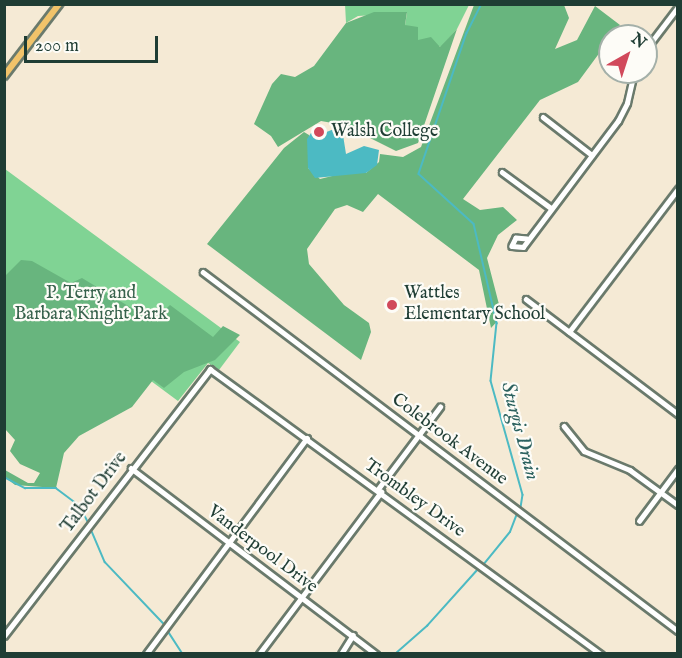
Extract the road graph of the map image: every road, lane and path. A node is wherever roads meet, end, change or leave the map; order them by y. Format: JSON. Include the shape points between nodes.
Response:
{"nodes":[{"id":1,"x":59,"y":4,"type":"edge"},
{"id":2,"x":678,"y":7,"type":"edge"},
{"id":3,"x":658,"y":33,"type":"edge"},
{"id":4,"x":4,"y":76,"type":"edge"},
{"id":5,"x":631,"y":84,"type":"edge"},
{"id":6,"x":543,"y":117,"type":"dead end"},
{"id":7,"x":592,"y":155,"type":"junction"},
{"id":8,"x":502,"y":172,"type":"dead end"},
{"id":9,"x":678,"y":189,"type":"edge"},
{"id":10,"x":551,"y":208,"type":"junction"},
{"id":11,"x":528,"y":239,"type":"dead end"},
{"id":12,"x":203,"y":272,"type":"dead end"},
{"id":13,"x":526,"y":299,"type":"dead end"},
{"id":14,"x":569,"y":332,"type":"junction"},
{"id":15,"x":210,"y":369,"type":"joint"},
{"id":16,"x":440,"y":407,"type":"dead end"},
{"id":17,"x":678,"y":414,"type":"edge"},
{"id":18,"x":564,"y":426,"type":"dead end"},
{"id":19,"x":421,"y":437,"type":"junction"},
{"id":20,"x":307,"y":438,"type":"junction"},
{"id":21,"x":131,"y":468,"type":"junction"},
{"id":22,"x":678,"y":469,"type":"edge"},
{"id":23,"x":380,"y":490,"type":"junction"},
{"id":24,"x":660,"y":492,"type":"junction"},
{"id":25,"x":678,"y":505,"type":"edge"},
{"id":26,"x":639,"y":521,"type":"dead end"},
{"id":27,"x":230,"y":542,"type":"junction"},
{"id":28,"x":302,"y":597,"type":"junction"},
{"id":29,"x":678,"y":631,"type":"edge"},
{"id":30,"x":353,"y":635,"type":"junction"},
{"id":31,"x":4,"y":636,"type":"edge"},
{"id":32,"x":146,"y":654,"type":"edge"},
{"id":33,"x":260,"y":654,"type":"edge"},
{"id":34,"x":341,"y":654,"type":"edge"},
{"id":35,"x":376,"y":654,"type":"edge"},
{"id":36,"x":601,"y":654,"type":"edge"}],
"edges":[{"from":1,"to":4,"type":"main road"},
{"from":2,"to":3,"type":"street"},
{"from":5,"to":7,"type":"street","via":[[623,114]]},
{"from":6,"to":7,"type":"street"},
{"from":7,"to":10,"type":"street"},
{"from":8,"to":10,"type":"street"},
{"from":9,"to":14,"type":"street"},
{"from":10,"to":11,"type":"street"},
{"from":12,"to":19,"type":"street","name":"Colebrook Avenue"},
{"from":13,"to":14,"type":"street"},
{"from":14,"to":17,"type":"street"},
{"from":15,"to":20,"type":"street","name":"Trombley Drive"},
{"from":15,"to":21,"type":"street","name":"Talbot Drive"},
{"from":16,"to":19,"type":"street"},
{"from":18,"to":24,"type":"street","via":[[584,451],[620,464]]},
{"from":19,"to":23,"type":"street"},
{"from":19,"to":29,"type":"street","name":"Colebrook Avenue"},
{"from":20,"to":23,"type":"street","name":"Trombley Drive"},
{"from":20,"to":27,"type":"street"},
{"from":21,"to":27,"type":"street","name":"Vanderpool Drive"},
{"from":21,"to":31,"type":"street","name":"Talbot Drive"},
{"from":22,"to":24,"type":"street"},
{"from":23,"to":28,"type":"street"},
{"from":23,"to":36,"type":"street","name":"Trombley Drive"},
{"from":24,"to":25,"type":"street"},
{"from":24,"to":26,"type":"street"},
{"from":27,"to":28,"type":"street","name":"Vanderpool Drive"},
{"from":27,"to":32,"type":"street"},
{"from":28,"to":30,"type":"street","name":"Vanderpool Drive"},
{"from":28,"to":33,"type":"street"},
{"from":30,"to":34,"type":"street"},
{"from":30,"to":35,"type":"street","name":"Vanderpool Drive"}]}
